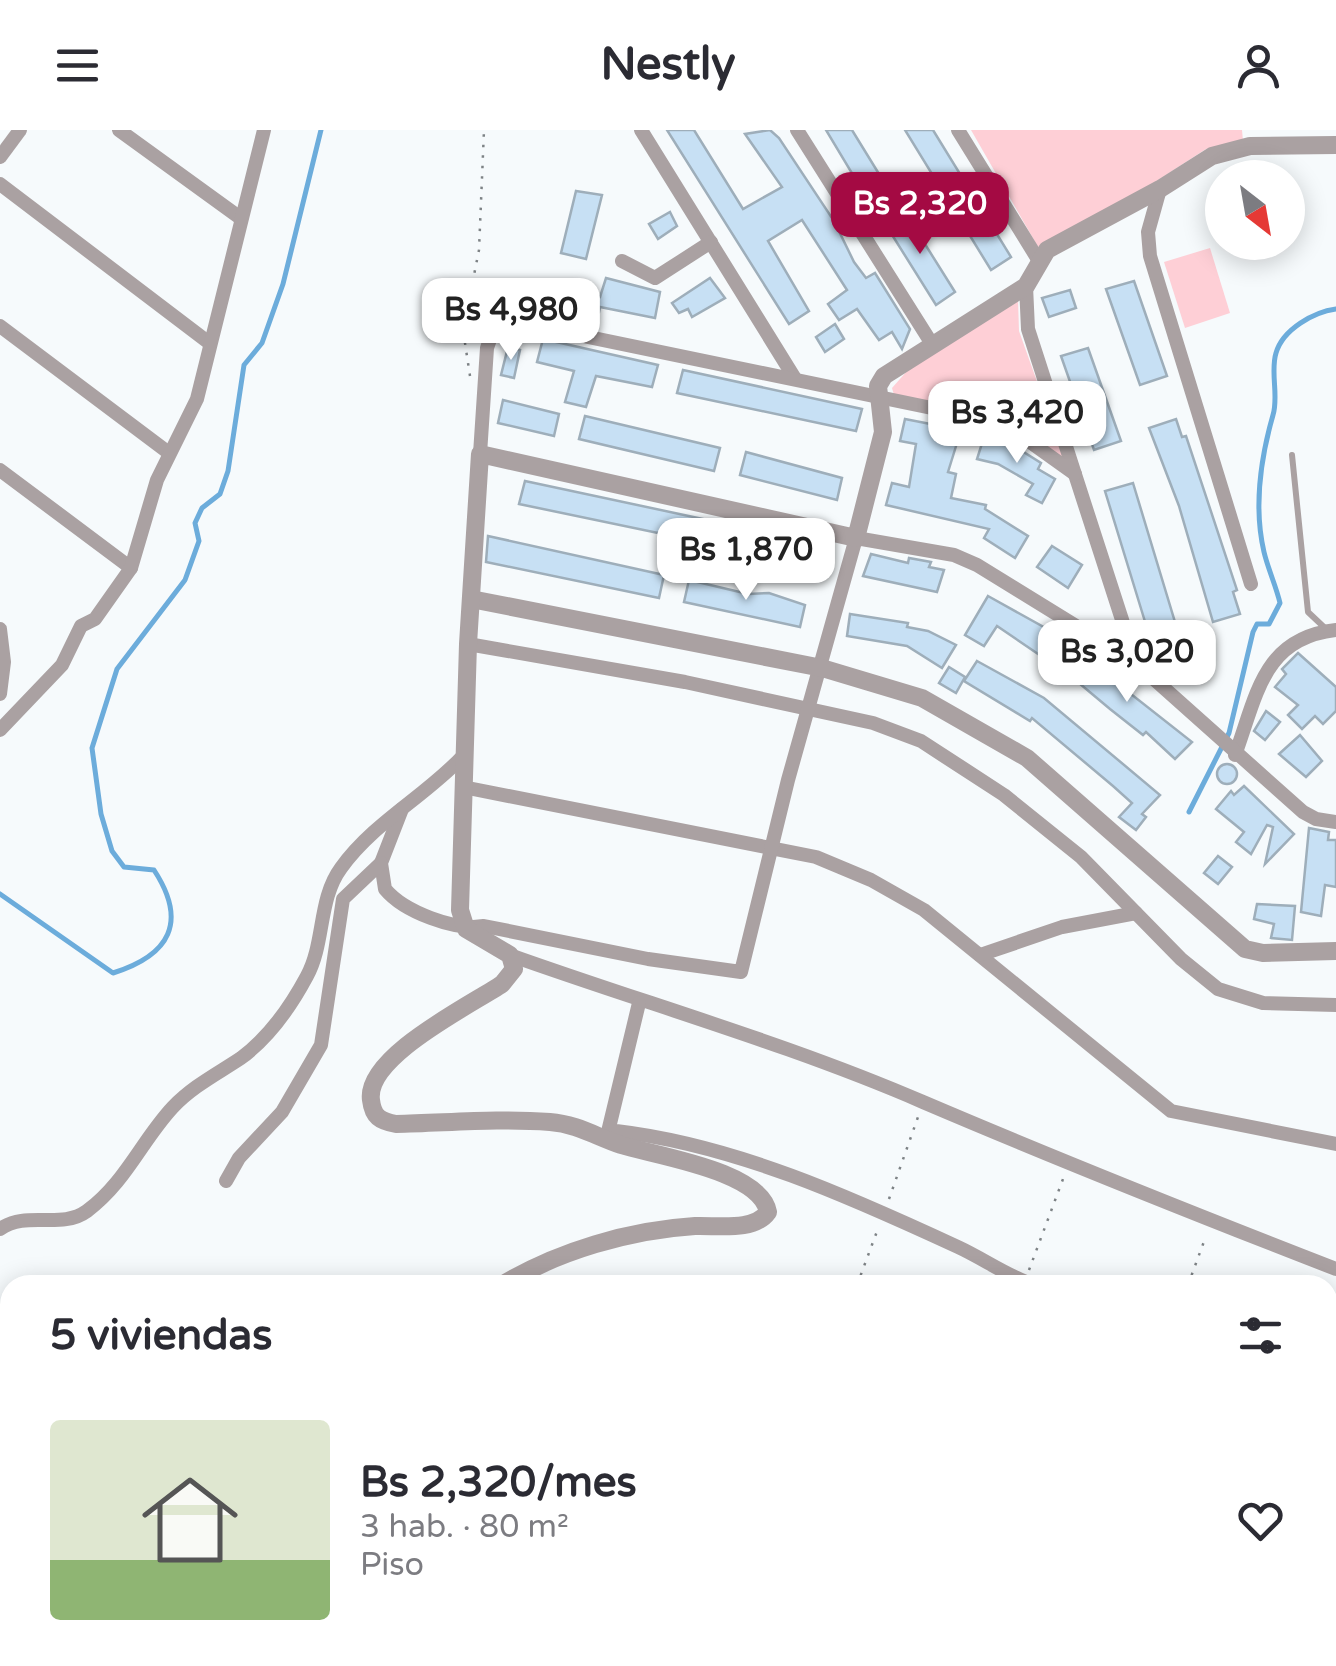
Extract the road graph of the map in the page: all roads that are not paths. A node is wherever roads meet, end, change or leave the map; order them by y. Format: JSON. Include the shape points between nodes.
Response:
{"nodes":[{"id":1,"x":20,"y":130,"type":"edge"},
{"id":2,"x":119,"y":130,"type":"edge"},
{"id":3,"x":264,"y":130,"type":"edge"},
{"id":4,"x":642,"y":130,"type":"edge"},
{"id":5,"x":797,"y":130,"type":"edge"},
{"id":6,"x":958,"y":130,"type":"edge"},
{"id":7,"x":1250,"y":138,"type":"edge"},
{"id":8,"x":1336,"y":145,"type":"edge"},
{"id":9,"x":0,"y":156,"type":"edge"},
{"id":10,"x":0,"y":184,"type":"edge"},
{"id":11,"x":1160,"y":189,"type":"junction"},
{"id":12,"x":239,"y":217,"type":"junction"},
{"id":13,"x":711,"y":242,"type":"junction"},
{"id":14,"x":1039,"y":261,"type":"junction"},
{"id":15,"x":622,"y":262,"type":"dead end"},
{"id":16,"x":1026,"y":286,"type":"junction"},
{"id":17,"x":0,"y":326,"type":"edge"},
{"id":18,"x":208,"y":342,"type":"junction"},
{"id":19,"x":932,"y":344,"type":"junction"},
{"id":20,"x":794,"y":377,"type":"junction"},
{"id":21,"x":881,"y":401,"type":"junction"},
{"id":22,"x":169,"y":453,"type":"junction"},
{"id":23,"x":480,"y":454,"type":"junction"},
{"id":24,"x":1292,"y":455,"type":"dead end"},
{"id":25,"x":0,"y":470,"type":"edge"},
{"id":26,"x":1076,"y":474,"type":"junction"},
{"id":27,"x":856,"y":538,"type":"junction"},
{"id":28,"x":131,"y":568,"type":"junction"},
{"id":29,"x":1252,"y":584,"type":"dead end"},
{"id":30,"x":470,"y":599,"type":"junction"},
{"id":31,"x":1333,"y":630,"type":"edge"},
{"id":32,"x":0,"y":631,"type":"edge"},
{"id":33,"x":468,"y":644,"type":"junction"},
{"id":34,"x":1136,"y":662,"type":"junction"},
{"id":35,"x":822,"y":668,"type":"junction"},
{"id":36,"x":0,"y":694,"type":"edge"},
{"id":37,"x":807,"y":710,"type":"junction"},
{"id":38,"x":0,"y":730,"type":"edge"},
{"id":39,"x":464,"y":755,"type":"junction"},
{"id":40,"x":1235,"y":755,"type":"junction"},
{"id":41,"x":464,"y":787,"type":"junction"},
{"id":42,"x":402,"y":809,"type":"junction"},
{"id":43,"x":1336,"y":822,"type":"edge"},
{"id":44,"x":774,"y":846,"type":"junction"},
{"id":45,"x":381,"y":863,"type":"junction"},
{"id":46,"x":1136,"y":913,"type":"junction"},
{"id":47,"x":466,"y":929,"type":"junction"},
{"id":48,"x":1336,"y":951,"type":"edge"},
{"id":49,"x":510,"y":955,"type":"junction"},
{"id":50,"x":980,"y":955,"type":"junction"},
{"id":51,"x":639,"y":1002,"type":"junction"},
{"id":52,"x":1336,"y":1005,"type":"edge"},
{"id":53,"x":607,"y":1136,"type":"junction"},
{"id":54,"x":1336,"y":1144,"type":"edge"},
{"id":55,"x":226,"y":1181,"type":"dead end"},
{"id":56,"x":0,"y":1229,"type":"edge"},
{"id":57,"x":1336,"y":1269,"type":"edge"},
{"id":58,"x":522,"y":1275,"type":"edge"},
{"id":59,"x":1013,"y":1275,"type":"edge"}],
"edges":[{"from":1,"to":9,"type":"street"},
{"from":2,"to":12,"type":"street"},
{"from":3,"to":12,"type":"street"},
{"from":4,"to":13,"type":"street"},
{"from":5,"to":19,"type":"street"},
{"from":6,"to":14,"type":"street"},
{"from":7,"to":8,"type":"street"},
{"from":7,"to":11,"type":"street"},
{"from":10,"to":18,"type":"street"},
{"from":11,"to":14,"type":"street","via":[[1047,250]]},
{"from":11,"to":29,"type":"street","via":[[1148,232],[1150,256]]},
{"from":12,"to":18,"type":"street"},
{"from":13,"to":15,"type":"street","via":[[656,278]]},
{"from":13,"to":20,"type":"street"},
{"from":14,"to":16,"type":"street"},
{"from":16,"to":19,"type":"street"},
{"from":16,"to":26,"type":"street","via":[[1028,329]]},
{"from":17,"to":22,"type":"street"},
{"from":18,"to":22,"type":"street","via":[[197,399]]},
{"from":19,"to":21,"type":"street","via":[[884,376]]},
{"from":20,"to":21,"type":"street"},
{"from":20,"to":23,"type":"street","via":[[506,320],[494,325],[487,348]]},
{"from":21,"to":26,"type":"street","via":[[1002,426]]},
{"from":21,"to":27,"type":"street","via":[[883,432]]},
{"from":22,"to":28,"type":"street"},
{"from":23,"to":27,"type":"street"},
{"from":23,"to":30,"type":"street"},
{"from":24,"to":31,"type":"lane","via":[[1308,612]]},
{"from":25,"to":28,"type":"street"},
{"from":26,"to":34,"type":"street"},
{"from":27,"to":34,"type":"street","via":[[966,559]]},
{"from":27,"to":35,"type":"street"},
{"from":28,"to":38,"type":"street","via":[[94,619],[81,626],[62,664]]},
{"from":30,"to":33,"type":"street"},
{"from":30,"to":35,"type":"street"},
{"from":31,"to":40,"type":"street","via":[[1283,648]]},
{"from":32,"to":36,"type":"street"},
{"from":33,"to":37,"type":"street"},
{"from":33,"to":39,"type":"street"},
{"from":34,"to":40,"type":"street"},
{"from":35,"to":37,"type":"street"},
{"from":35,"to":48,"type":"street","via":[[922,698],[1027,758],[1245,949]]},
{"from":37,"to":44,"type":"street"},
{"from":37,"to":46,"type":"street","via":[[873,723],[962,766],[1081,857]]},
{"from":39,"to":41,"type":"street"},
{"from":39,"to":42,"type":"street"},
{"from":40,"to":43,"type":"street","via":[[1303,812]]},
{"from":41,"to":44,"type":"street"},
{"from":41,"to":47,"type":"street","via":[[460,893]]},
{"from":42,"to":45,"type":"street"},
{"from":42,"to":56,"type":"street","via":[[339,870],[308,975],[255,1046],[176,1104],[136,1161],[85,1213],[28,1218]]},
{"from":44,"to":47,"type":"street","via":[[741,972],[484,926]]},
{"from":44,"to":50,"type":"street","via":[[899,894]]},
{"from":45,"to":47,"type":"street","via":[[391,897]]},
{"from":45,"to":55,"type":"street","via":[[343,900],[321,1045],[282,1112]]},
{"from":46,"to":50,"type":"street","via":[[1062,927]]},
{"from":46,"to":52,"type":"street","via":[[1218,989],[1263,1003]]},
{"from":47,"to":49,"type":"street"},
{"from":49,"to":51,"type":"street"},
{"from":49,"to":53,"type":"street","via":[[514,970],[502,984],[384,1064],[370,1092],[375,1116],[396,1124],[550,1122]]},
{"from":50,"to":54,"type":"street","via":[[1171,1111]]},
{"from":51,"to":53,"type":"street"},
{"from":51,"to":57,"type":"street","via":[[923,1102]]},
{"from":53,"to":58,"type":"street","via":[[735,1180],[759,1192],[768,1212],[755,1223],[688,1227],[602,1244]]},
{"from":53,"to":59,"type":"street","via":[[684,1142],[782,1174]]}]}
